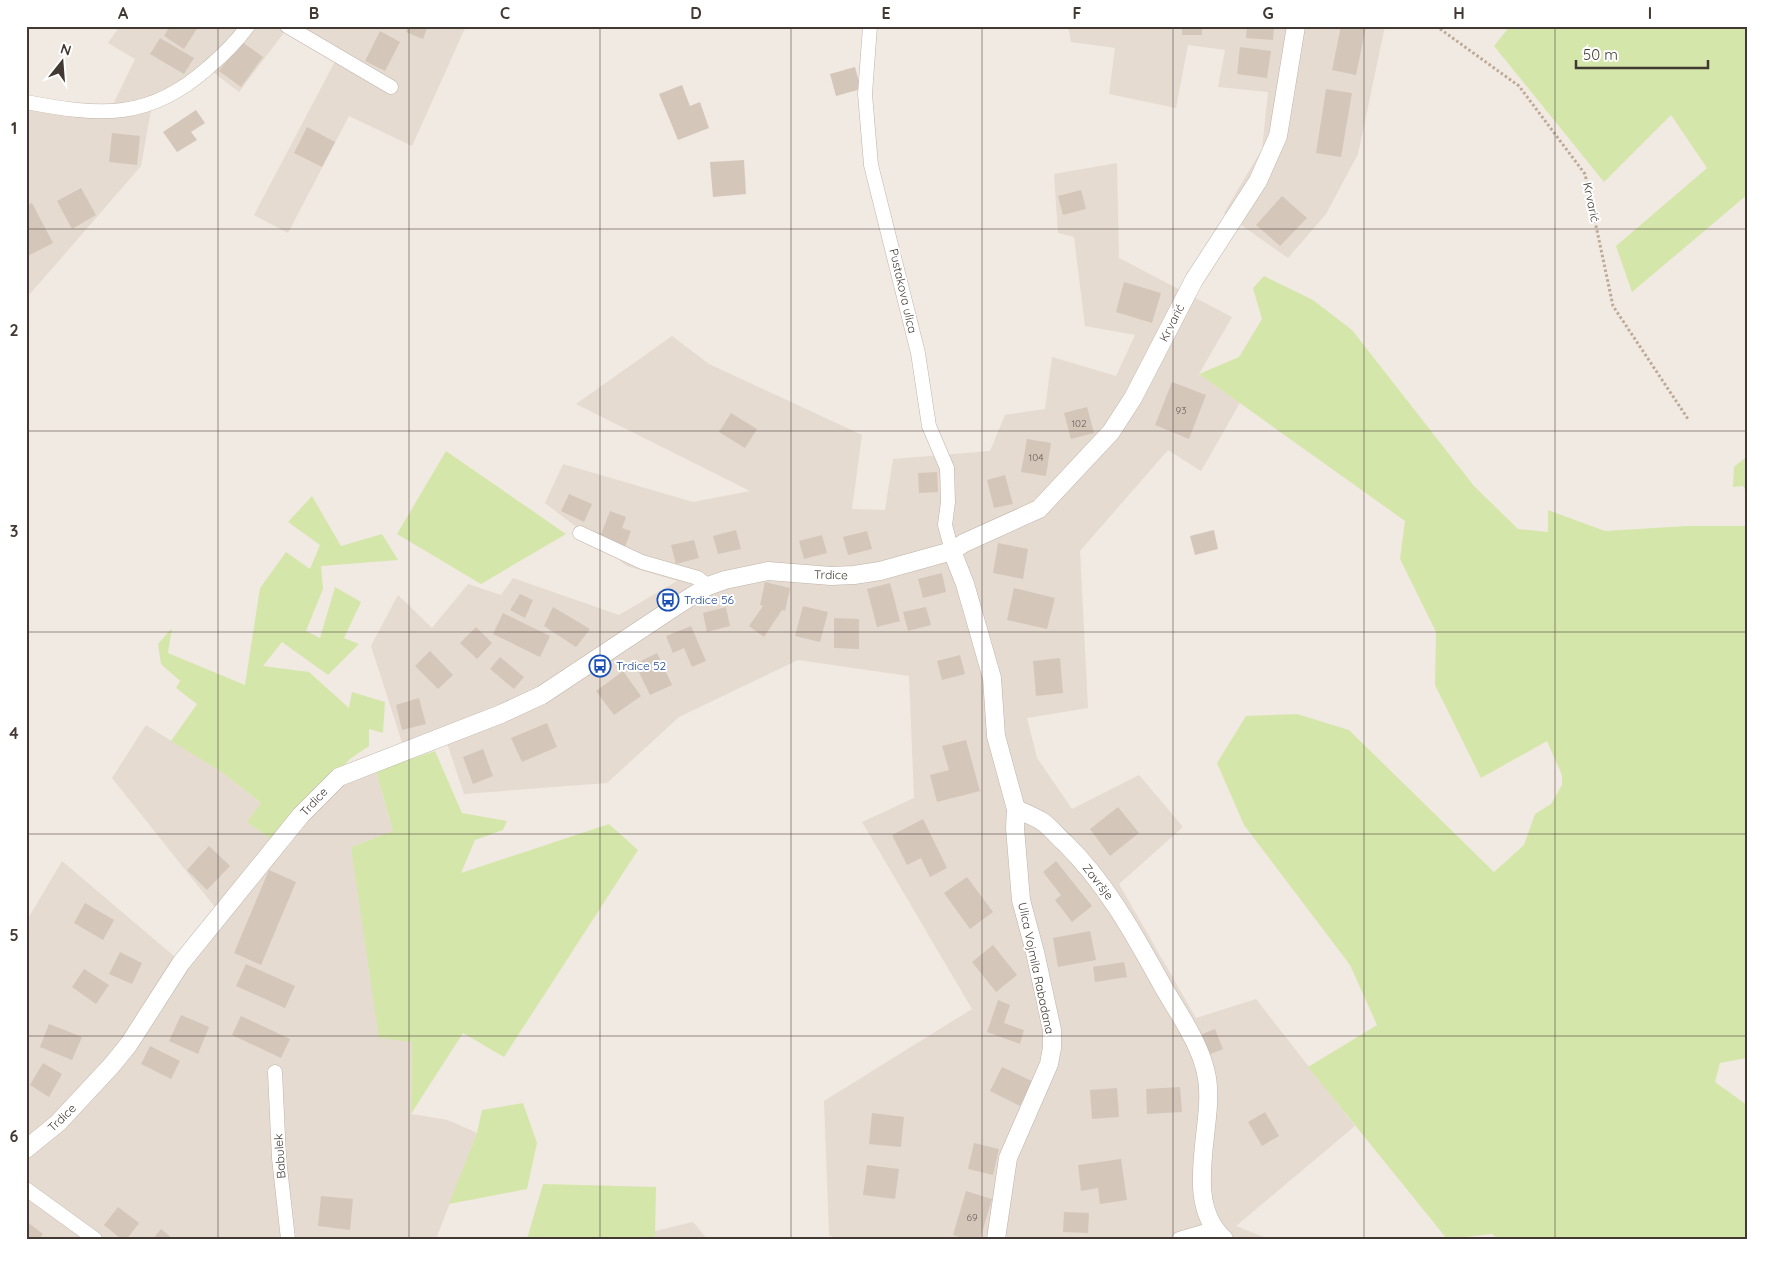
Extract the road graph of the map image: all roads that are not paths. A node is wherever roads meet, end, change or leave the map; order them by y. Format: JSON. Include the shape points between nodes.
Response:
{"nodes":[{"id":1,"x":248,"y":26,"type":"edge"},
{"id":2,"x":287,"y":26,"type":"edge"},
{"id":3,"x":870,"y":26,"type":"edge"},
{"id":4,"x":1296,"y":26,"type":"edge"},
{"id":5,"x":391,"y":87,"type":"dead end"},
{"id":6,"x":26,"y":102,"type":"edge"},
{"id":7,"x":580,"y":533,"type":"dead end"},
{"id":8,"x":952,"y":551,"type":"junction"},
{"id":9,"x":708,"y":586,"type":"junction"},
{"id":10,"x":1016,"y":809,"type":"junction"},
{"id":11,"x":275,"y":1072,"type":"dead end"},
{"id":12,"x":26,"y":1149,"type":"edge"},
{"id":13,"x":26,"y":1189,"type":"edge"},
{"id":14,"x":1218,"y":1234,"type":"edge"},
{"id":15,"x":95,"y":1239,"type":"edge"},
{"id":16,"x":288,"y":1239,"type":"edge"},
{"id":17,"x":996,"y":1239,"type":"edge"},
{"id":18,"x":1179,"y":1239,"type":"edge"}],
"edges":[{"from":1,"to":6,"type":"street","via":[[194,81],[148,106],[87,111]]},
{"from":2,"to":5,"type":"street"},
{"from":3,"to":8,"type":"street","name":"Pustakova ulica","via":[[865,94],[871,165],[918,353],[929,426],[947,468],[945,525]]},
{"from":4,"to":8,"type":"street","name":"Krvarić","via":[[1278,136],[1258,180],[1194,280],[1133,398],[1115,425],[1038,509]]},
{"from":7,"to":9,"type":"street","via":[[642,562],[698,578]]},
{"from":8,"to":9,"type":"street","name":"Trdice","via":[[928,560],[854,575],[768,571]]},
{"from":8,"to":10,"type":"street","via":[[992,678],[996,736]]},
{"from":9,"to":12,"type":"street","name":"Trdice","via":[[542,695],[339,777],[301,815],[181,963],[112,1065],[58,1123]]},
{"from":10,"to":14,"type":"street","name":"Završje","via":[[1044,823],[1077,855],[1111,898],[1190,1033],[1208,1081],[1202,1171],[1207,1213]]},
{"from":10,"to":17,"type":"street","name":"Ulica Vojmila Rabadana","via":[[1021,900],[1052,1030],[1052,1048],[1043,1080],[1008,1158]]},
{"from":11,"to":16,"type":"street","name":"Babulek","via":[[279,1158]]},
{"from":13,"to":15,"type":"street"},
{"from":14,"to":18,"type":"street","name":"Završje"}]}
